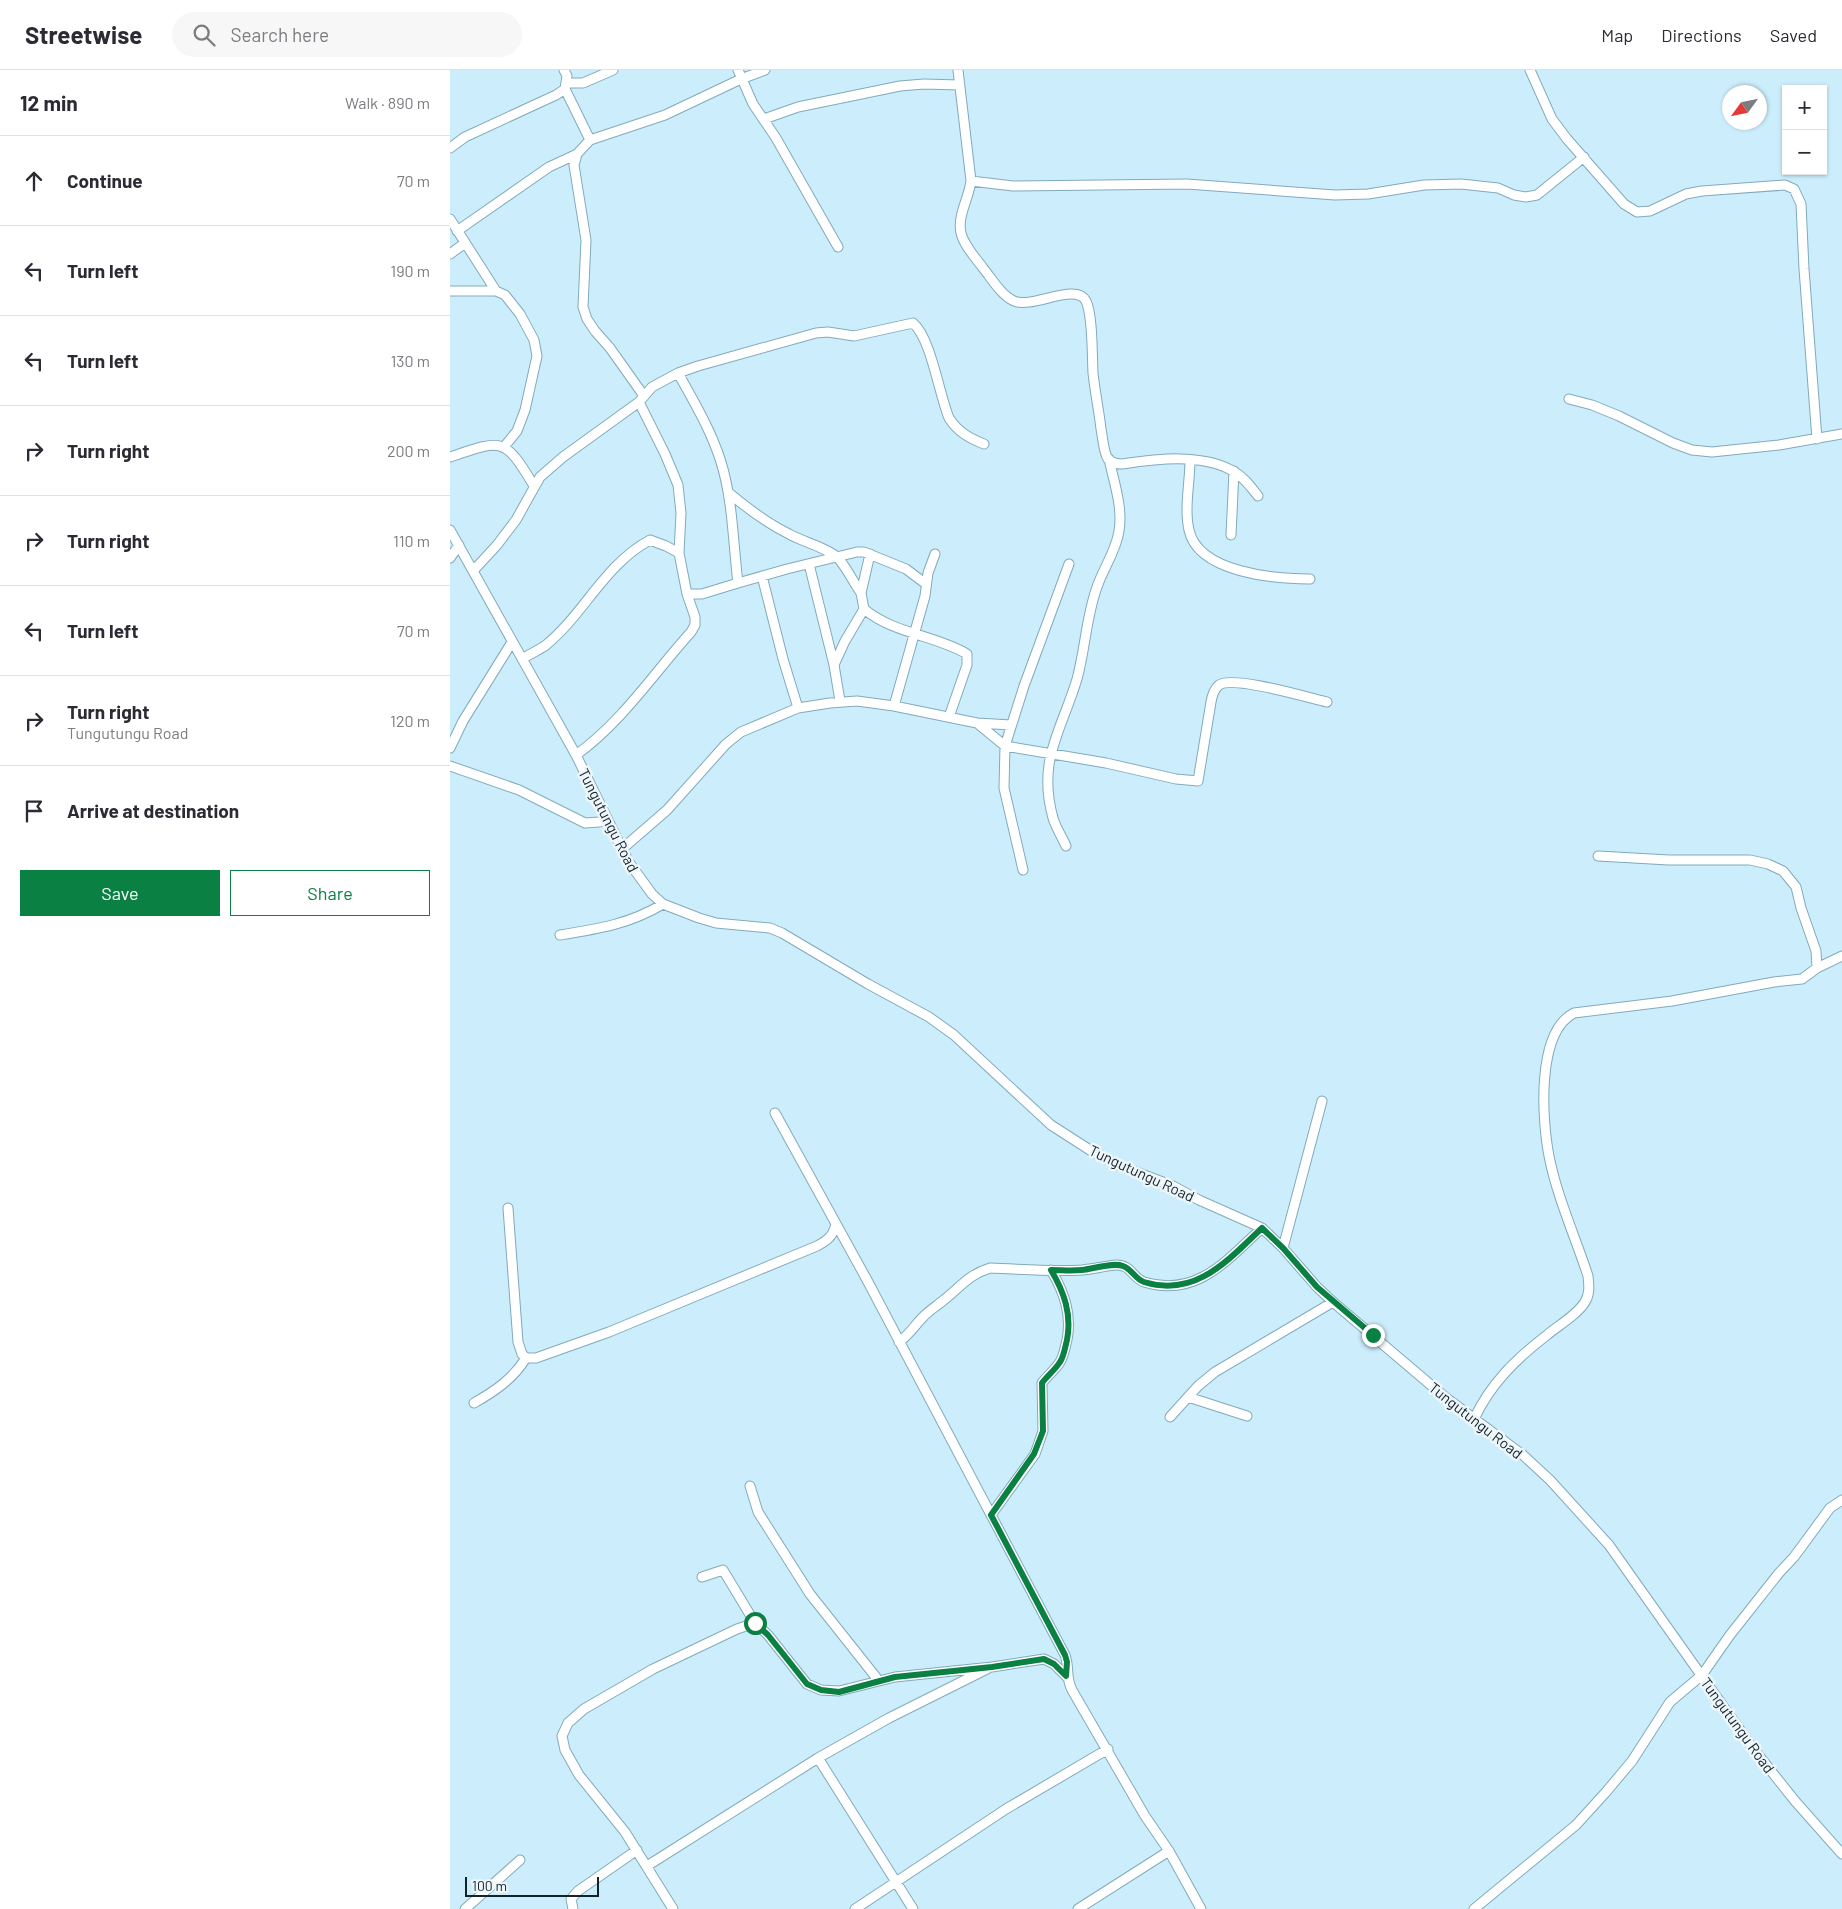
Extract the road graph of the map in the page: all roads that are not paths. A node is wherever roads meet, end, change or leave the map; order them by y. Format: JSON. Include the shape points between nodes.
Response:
{"nodes":[{"id":1,"x":564,"y":70,"type":"edge"},
{"id":2,"x":614,"y":70,"type":"edge"},
{"id":3,"x":765,"y":70,"type":"edge"},
{"id":4,"x":958,"y":70,"type":"edge"},
{"id":5,"x":1530,"y":70,"type":"edge"},
{"id":6,"x":740,"y":75,"type":"edge"},
{"id":7,"x":959,"y":85,"type":"junction"},
{"id":8,"x":566,"y":86,"type":"junction"},
{"id":9,"x":764,"y":119,"type":"junction"},
{"id":10,"x":590,"y":140,"type":"junction"},
{"id":11,"x":450,"y":148,"type":"edge"},
{"id":12,"x":577,"y":154,"type":"junction"},
{"id":13,"x":1584,"y":157,"type":"junction"},
{"id":14,"x":971,"y":182,"type":"junction"},
{"id":15,"x":450,"y":219,"type":"edge"},
{"id":16,"x":457,"y":231,"type":"junction"},
{"id":17,"x":465,"y":243,"type":"junction"},
{"id":18,"x":838,"y":246,"type":"dead end"},
{"id":19,"x":450,"y":254,"type":"edge"},
{"id":20,"x":450,"y":291,"type":"edge"},
{"id":21,"x":496,"y":291,"type":"junction"},
{"id":22,"x":678,"y":373,"type":"junction"},
{"id":23,"x":641,"y":399,"type":"junction"},
{"id":24,"x":1568,"y":399,"type":"dead end"},
{"id":25,"x":1842,"y":434,"type":"edge"},
{"id":26,"x":1817,"y":438,"type":"junction"},
{"id":27,"x":984,"y":444,"type":"dead end"},
{"id":28,"x":504,"y":447,"type":"junction"},
{"id":29,"x":450,"y":457,"type":"edge"},
{"id":30,"x":1109,"y":460,"type":"junction"},
{"id":31,"x":1190,"y":460,"type":"junction"},
{"id":32,"x":1234,"y":471,"type":"junction"},
{"id":33,"x":534,"y":486,"type":"junction"},
{"id":34,"x":728,"y":493,"type":"junction"},
{"id":35,"x":1258,"y":496,"type":"dead end"},
{"id":36,"x":450,"y":530,"type":"edge"},
{"id":37,"x":1231,"y":535,"type":"dead end"},
{"id":38,"x":459,"y":545,"type":"junction"},
{"id":39,"x":679,"y":553,"type":"junction"},
{"id":40,"x":870,"y":554,"type":"junction"},
{"id":41,"x":935,"y":554,"type":"dead end"},
{"id":42,"x":450,"y":558,"type":"edge"},
{"id":43,"x":837,"y":558,"type":"junction"},
{"id":44,"x":809,"y":564,"type":"junction"},
{"id":45,"x":1069,"y":564,"type":"dead end"},
{"id":46,"x":473,"y":571,"type":"junction"},
{"id":47,"x":762,"y":576,"type":"junction"},
{"id":48,"x":1310,"y":579,"type":"dead end"},
{"id":49,"x":738,"y":583,"type":"junction"},
{"id":50,"x":926,"y":584,"type":"junction"},
{"id":51,"x":687,"y":594,"type":"junction"},
{"id":52,"x":861,"y":594,"type":"junction"},
{"id":53,"x":864,"y":609,"type":"junction"},
{"id":54,"x":914,"y":634,"type":"junction"},
{"id":55,"x":512,"y":642,"type":"junction"},
{"id":56,"x":522,"y":659,"type":"junction"},
{"id":57,"x":834,"y":665,"type":"junction"},
{"id":58,"x":840,"y":701,"type":"junction"},
{"id":59,"x":1327,"y":702,"type":"dead end"},
{"id":60,"x":894,"y":706,"type":"junction"},
{"id":61,"x":798,"y":708,"type":"junction"},
{"id":62,"x":949,"y":717,"type":"junction"},
{"id":63,"x":977,"y":723,"type":"junction"},
{"id":64,"x":1011,"y":724,"type":"junction"},
{"id":65,"x":1005,"y":746,"type":"junction"},
{"id":66,"x":450,"y":748,"type":"edge"},
{"id":67,"x":1050,"y":753,"type":"junction"},
{"id":68,"x":576,"y":755,"type":"junction"},
{"id":69,"x":450,"y":766,"type":"edge"},
{"id":70,"x":608,"y":820,"type":"junction"},
{"id":71,"x":1066,"y":846,"type":"dead end"},
{"id":72,"x":622,"y":849,"type":"junction"},
{"id":73,"x":1598,"y":856,"type":"dead end"},
{"id":74,"x":1023,"y":870,"type":"dead end"},
{"id":75,"x":663,"y":904,"type":"junction"},
{"id":76,"x":560,"y":935,"type":"dead end"},
{"id":77,"x":1842,"y":956,"type":"edge"},
{"id":78,"x":1817,"y":968,"type":"junction"},
{"id":79,"x":1322,"y":1101,"type":"dead end"},
{"id":80,"x":775,"y":1113,"type":"dead end"},
{"id":81,"x":508,"y":1208,"type":"dead end"},
{"id":82,"x":836,"y":1224,"type":"junction"},
{"id":83,"x":1262,"y":1228,"type":"junction"},
{"id":84,"x":1283,"y":1248,"type":"junction"},
{"id":85,"x":1051,"y":1270,"type":"junction"},
{"id":86,"x":1333,"y":1302,"type":"junction"},
{"id":87,"x":899,"y":1342,"type":"junction"},
{"id":88,"x":526,"y":1358,"type":"junction"},
{"id":89,"x":1188,"y":1397,"type":"junction"},
{"id":90,"x":474,"y":1403,"type":"dead end"},
{"id":91,"x":1247,"y":1416,"type":"dead end"},
{"id":92,"x":1170,"y":1417,"type":"dead end"},
{"id":93,"x":1474,"y":1418,"type":"junction"},
{"id":94,"x":750,"y":1486,"type":"dead end"},
{"id":95,"x":1842,"y":1500,"type":"edge"},
{"id":96,"x":991,"y":1515,"type":"junction"},
{"id":97,"x":702,"y":1577,"type":"dead end"},
{"id":98,"x":755,"y":1623,"type":"junction"},
{"id":99,"x":992,"y":1667,"type":"junction"},
{"id":100,"x":1702,"y":1675,"type":"junction"},
{"id":101,"x":1066,"y":1676,"type":"junction"},
{"id":102,"x":878,"y":1681,"type":"junction"},
{"id":103,"x":1108,"y":1748,"type":"junction"},
{"id":104,"x":818,"y":1758,"type":"junction"},
{"id":105,"x":637,"y":1850,"type":"junction"},
{"id":106,"x":1170,"y":1851,"type":"junction"},
{"id":107,"x":1842,"y":1854,"type":"edge"},
{"id":108,"x":520,"y":1860,"type":"dead end"},
{"id":109,"x":647,"y":1866,"type":"junction"},
{"id":110,"x":895,"y":1882,"type":"junction"},
{"id":111,"x":465,"y":1909,"type":"edge"},
{"id":112,"x":573,"y":1909,"type":"edge"},
{"id":113,"x":673,"y":1909,"type":"edge"},
{"id":114,"x":855,"y":1909,"type":"edge"},
{"id":115,"x":913,"y":1909,"type":"edge"},
{"id":116,"x":1078,"y":1909,"type":"edge"},
{"id":117,"x":1202,"y":1909,"type":"edge"},
{"id":118,"x":1474,"y":1909,"type":"edge"}],
"edges":[{"from":1,"to":8,"type":"street"},
{"from":2,"to":8,"type":"street","via":[[583,83]]},
{"from":3,"to":6,"type":"street"},
{"from":4,"to":7,"type":"street"},
{"from":5,"to":13,"type":"street","via":[[1552,119]]},
{"from":6,"to":9,"type":"street"},
{"from":6,"to":10,"type":"street","via":[[665,115]]},
{"from":7,"to":9,"type":"street","via":[[900,86],[798,108]]},
{"from":7,"to":14,"type":"street"},
{"from":8,"to":10,"type":"street"},
{"from":8,"to":11,"type":"street","via":[[556,96],[465,137]]},
{"from":9,"to":18,"type":"street"},
{"from":10,"to":12,"type":"street"},
{"from":12,"to":16,"type":"street","via":[[549,167]]},
{"from":12,"to":23,"type":"street","via":[[575,178],[586,240],[583,307],[587,319],[610,348]]},
{"from":13,"to":14,"type":"street","via":[[1537,195],[1526,197],[1498,188],[1461,184],[1335,195],[1187,184],[1013,186]]},
{"from":13,"to":26,"type":"street","via":[[1624,204],[1637,212],[1650,211],[1686,194],[1702,191],[1785,185],[1794,189],[1801,204]]},
{"from":14,"to":30,"type":"street","via":[[961,220],[961,233],[1003,294],[1023,303],[1070,293],[1080,295],[1086,301],[1103,443]]},
{"from":15,"to":16,"type":"street"},
{"from":16,"to":17,"type":"street"},
{"from":17,"to":19,"type":"street"},
{"from":17,"to":21,"type":"street"},
{"from":20,"to":21,"type":"street"},
{"from":21,"to":28,"type":"street","via":[[504,295],[520,314],[534,340],[537,356],[525,410],[517,432]]},
{"from":22,"to":23,"type":"street","via":[[652,387]]},
{"from":22,"to":27,"type":"street","via":[[816,333],[854,336],[913,323],[925,341],[949,418],[955,428]]},
{"from":22,"to":34,"type":"street","via":[[707,424],[722,463]]},
{"from":23,"to":33,"type":"street","via":[[563,457]]},
{"from":23,"to":39,"type":"street","via":[[678,485],[681,512]]},
{"from":24,"to":26,"type":"street","via":[[1610,412],[1692,450],[1712,452]]},
{"from":25,"to":26,"type":"street"},
{"from":28,"to":29,"type":"street","via":[[496,444],[481,446]]},
{"from":28,"to":33,"type":"street","via":[[515,456]]},
{"from":30,"to":31,"type":"street","via":[[1122,464]]},
{"from":30,"to":67,"type":"street","via":[[1119,512],[1119,530],[1095,592],[1077,680]]},
{"from":31,"to":32,"type":"street"},
{"from":31,"to":48,"type":"street","via":[[1189,530],[1201,550],[1238,571],[1272,578]]},
{"from":32,"to":35,"type":"street"},
{"from":32,"to":37,"type":"street"},
{"from":33,"to":46,"type":"street","via":[[516,520]]},
{"from":34,"to":43,"type":"street","via":[[773,526]]},
{"from":34,"to":49,"type":"street"},
{"from":36,"to":38,"type":"street","name":"Tungutungu Road"},
{"from":38,"to":42,"type":"street"},
{"from":38,"to":46,"type":"street","name":"Tungutungu Road"},
{"from":39,"to":51,"type":"street"},
{"from":39,"to":56,"type":"street","via":[[650,540],[635,548],[547,644]]},
{"from":40,"to":43,"type":"street","via":[[857,552]]},
{"from":40,"to":50,"type":"street","via":[[906,569]]},
{"from":40,"to":52,"type":"street"},
{"from":41,"to":50,"type":"street"},
{"from":43,"to":44,"type":"street"},
{"from":43,"to":52,"type":"street"},
{"from":44,"to":47,"type":"street"},
{"from":44,"to":57,"type":"street"},
{"from":45,"to":64,"type":"street"},
{"from":46,"to":55,"type":"street","name":"Tungutungu Road"},
{"from":47,"to":49,"type":"street"},
{"from":47,"to":61,"type":"street"},
{"from":49,"to":51,"type":"street","via":[[702,594]]},
{"from":50,"to":54,"type":"street"},
{"from":51,"to":68,"type":"street","via":[[695,617],[692,632],[605,731]]},
{"from":52,"to":53,"type":"street"},
{"from":53,"to":54,"type":"street","via":[[878,619]]},
{"from":53,"to":57,"type":"street"},
{"from":54,"to":60,"type":"street"},
{"from":54,"to":62,"type":"street","via":[[967,654],[967,665]]},
{"from":55,"to":56,"type":"street","name":"Tungutungu Road"},
{"from":55,"to":66,"type":"street","via":[[462,721]]},
{"from":56,"to":68,"type":"street","name":"Tungutungu Road"},
{"from":57,"to":58,"type":"street"},
{"from":58,"to":60,"type":"street"},
{"from":58,"to":61,"type":"street"},
{"from":59,"to":67,"type":"street","via":[[1260,686],[1231,682],[1219,686],[1210,702],[1198,781]]},
{"from":60,"to":62,"type":"street"},
{"from":61,"to":72,"type":"street","via":[[741,732],[726,744],[667,810]]},
{"from":62,"to":63,"type":"street"},
{"from":63,"to":64,"type":"street"},
{"from":63,"to":65,"type":"street"},
{"from":64,"to":65,"type":"street"},
{"from":65,"to":67,"type":"street"},
{"from":65,"to":74,"type":"street","via":[[1004,788]]},
{"from":67,"to":71,"type":"street","via":[[1046,784],[1054,820]]},
{"from":68,"to":70,"type":"street","name":"Tungutungu Road"},
{"from":69,"to":70,"type":"street","via":[[519,790],[585,823]]},
{"from":70,"to":72,"type":"street","name":"Tungutungu Road"},
{"from":72,"to":75,"type":"street","name":"Tungutungu Road","via":[[637,876]]},
{"from":73,"to":78,"type":"street","via":[[1750,860],[1768,864],[1783,872],[1796,887],[1816,951]]},
{"from":75,"to":76,"type":"street","via":[[626,922]]},
{"from":75,"to":83,"type":"street","name":"Tungutungu Road","via":[[716,923],[770,928],[782,933],[929,1017],[954,1035],[1051,1125],[1093,1152]]},
{"from":77,"to":78,"type":"street"},
{"from":78,"to":93,"type":"street","via":[[1802,979],[1672,1001],[1574,1013],[1566,1017],[1554,1034],[1549,1050],[1544,1121],[1558,1191],[1588,1276],[1589,1290],[1586,1301],[1578,1310],[1507,1369]]},
{"from":79,"to":84,"type":"street"},
{"from":80,"to":82,"type":"street"},
{"from":81,"to":88,"type":"street","via":[[518,1342]]},
{"from":82,"to":87,"type":"street"},
{"from":82,"to":88,"type":"street","via":[[834,1234],[818,1246],[609,1332],[536,1358]]},
{"from":83,"to":84,"type":"street","name":"Tungutungu Road"},
{"from":83,"to":85,"type":"street","via":[[1215,1270],[1189,1283],[1164,1286],[1145,1282],[1124,1266],[1116,1265]]},
{"from":84,"to":86,"type":"street","name":"Tungutungu Road"},
{"from":85,"to":87,"type":"street","via":[[990,1268],[978,1272],[924,1316]]},
{"from":85,"to":96,"type":"street","via":[[1066,1302],[1070,1326],[1065,1350],[1060,1363],[1042,1383],[1043,1431],[1034,1454]]},
{"from":86,"to":89,"type":"street","via":[[1215,1372]]},
{"from":86,"to":93,"type":"street","name":"Tungutungu Road"},
{"from":87,"to":96,"type":"street"},
{"from":88,"to":90,"type":"street","via":[[508,1381]]},
{"from":89,"to":91,"type":"street"},
{"from":89,"to":92,"type":"street"},
{"from":93,"to":100,"type":"street","name":"Tungutungu Road","via":[[1550,1480],[1609,1545]]},
{"from":94,"to":102,"type":"street","via":[[758,1512],[805,1586]]},
{"from":95,"to":100,"type":"street","via":[[1830,1508]]},
{"from":96,"to":101,"type":"street","via":[[1065,1655]]},
{"from":97,"to":98,"type":"street","via":[[723,1570]]},
{"from":98,"to":102,"type":"street","via":[[807,1684],[839,1692]]},
{"from":98,"to":105,"type":"street","via":[[653,1669],[584,1709],[568,1723],[562,1736],[564,1750]]},
{"from":99,"to":101,"type":"street","via":[[1044,1659]]},
{"from":99,"to":102,"type":"street"},
{"from":99,"to":104,"type":"street","via":[[889,1718]]},
{"from":100,"to":107,"type":"street","name":"Tungutungu Road","via":[[1752,1748]]},
{"from":100,"to":118,"type":"street","via":[[1670,1702],[1632,1761],[1576,1825]]},
{"from":101,"to":103,"type":"street"},
{"from":103,"to":106,"type":"street","via":[[1145,1816]]},
{"from":103,"to":110,"type":"street","via":[[1006,1809]]},
{"from":104,"to":109,"type":"street"},
{"from":104,"to":110,"type":"street"},
{"from":105,"to":109,"type":"street"},
{"from":105,"to":112,"type":"street","via":[[578,1891],[571,1899]]},
{"from":106,"to":116,"type":"street"},
{"from":106,"to":117,"type":"street"},
{"from":108,"to":111,"type":"street"},
{"from":109,"to":113,"type":"street"},
{"from":110,"to":114,"type":"street"},
{"from":110,"to":115,"type":"street"}]}
